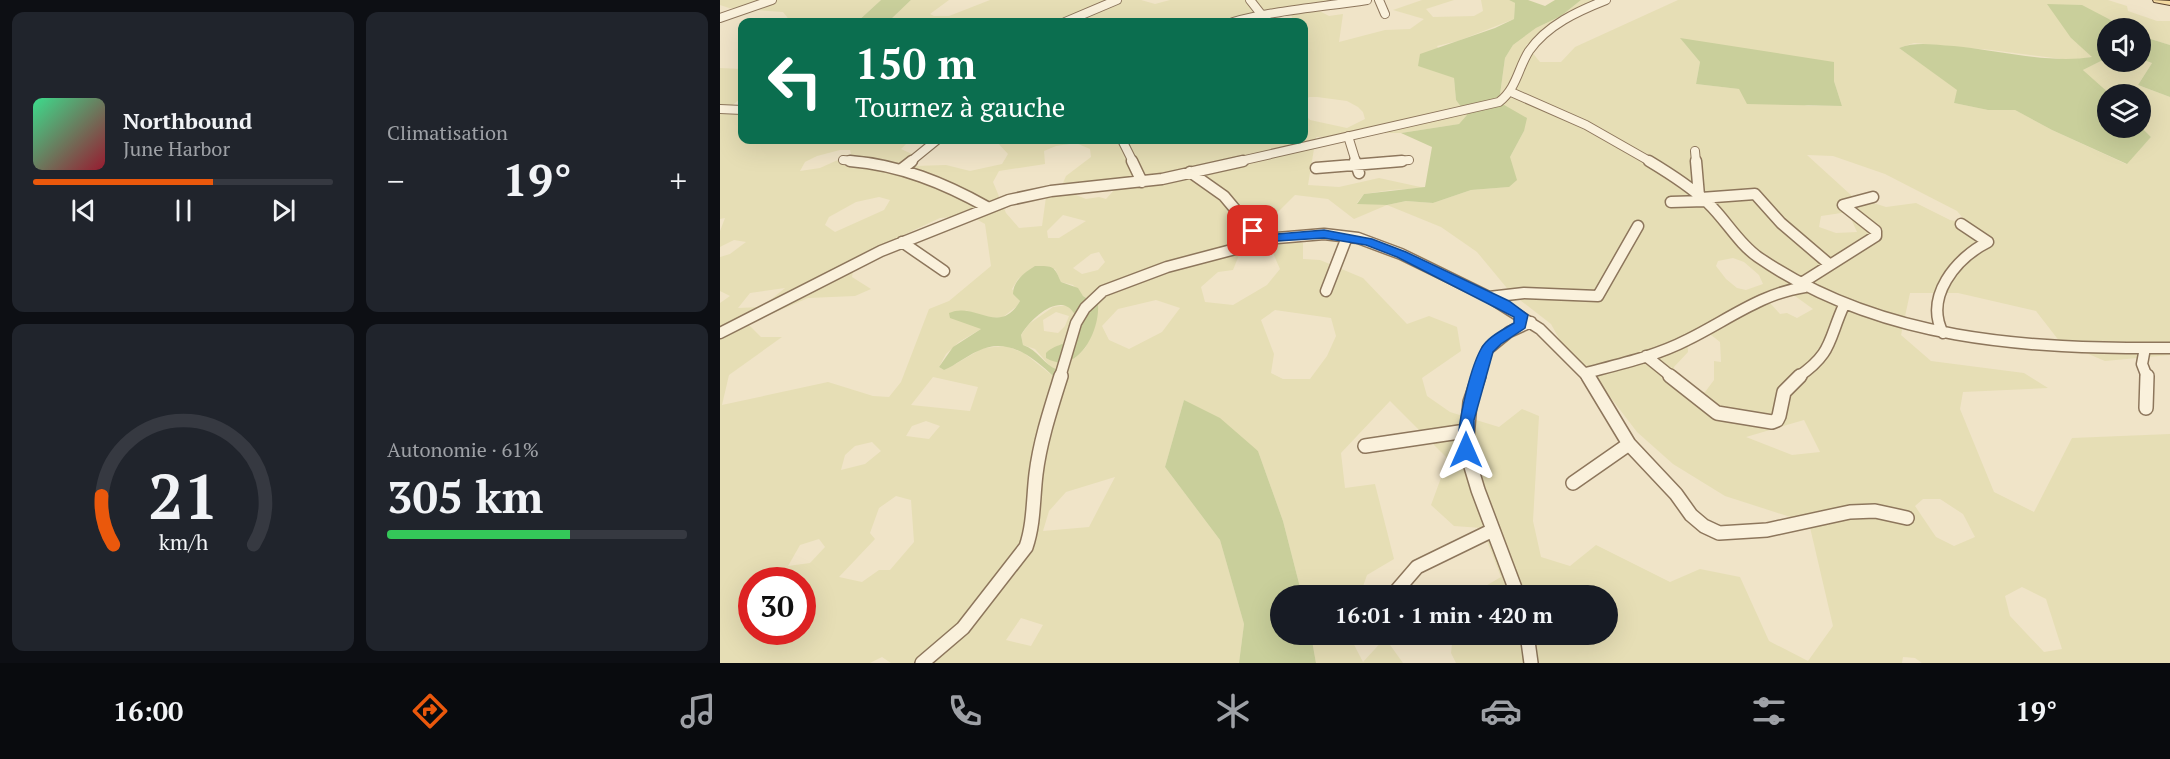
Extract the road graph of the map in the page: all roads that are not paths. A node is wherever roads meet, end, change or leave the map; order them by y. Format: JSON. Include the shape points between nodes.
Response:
{"nodes":[{"id":1,"x":772,"y":0,"type":"edge"},
{"id":2,"x":1118,"y":0,"type":"edge"},
{"id":3,"x":1250,"y":0,"type":"edge"},
{"id":4,"x":1367,"y":0,"type":"edge"},
{"id":5,"x":1379,"y":0,"type":"edge"},
{"id":6,"x":1606,"y":0,"type":"edge"},
{"id":7,"x":2157,"y":0,"type":"edge"},
{"id":8,"x":2170,"y":3,"type":"edge"},
{"id":9,"x":1261,"y":14,"type":"junction"},
{"id":10,"x":1385,"y":14,"type":"dead end"},
{"id":11,"x":720,"y":18,"type":"edge"},
{"id":12,"x":1075,"y":18,"type":"edge"},
{"id":13,"x":1247,"y":18,"type":"edge"},
{"id":14,"x":1511,"y":92,"type":"junction"},
{"id":15,"x":720,"y":109,"type":"edge"},
{"id":16,"x":738,"y":110,"type":"edge"},
{"id":17,"x":1348,"y":136,"type":"junction"},
{"id":18,"x":929,"y":144,"type":"edge"},
{"id":19,"x":1124,"y":144,"type":"edge"},
{"id":20,"x":1695,"y":151,"type":"dead end"},
{"id":21,"x":843,"y":160,"type":"dead end"},
{"id":22,"x":1409,"y":160,"type":"dead end"},
{"id":23,"x":903,"y":168,"type":"junction"},
{"id":24,"x":1316,"y":168,"type":"dead end"},
{"id":25,"x":1357,"y":168,"type":"junction"},
{"id":26,"x":1190,"y":172,"type":"junction"},
{"id":27,"x":1142,"y":182,"type":"junction"},
{"id":28,"x":1873,"y":197,"type":"dead end"},
{"id":29,"x":1702,"y":198,"type":"junction"},
{"id":30,"x":1671,"y":202,"type":"dead end"},
{"id":31,"x":987,"y":207,"type":"junction"},
{"id":32,"x":1961,"y":224,"type":"dead end"},
{"id":33,"x":1638,"y":226,"type":"dead end"},
{"id":34,"x":1277,"y":237,"type":"junction"},
{"id":35,"x":1347,"y":237,"type":"junction"},
{"id":36,"x":902,"y":242,"type":"junction"},
{"id":37,"x":1829,"y":264,"type":"junction"},
{"id":38,"x":944,"y":271,"type":"dead end"},
{"id":39,"x":1803,"y":286,"type":"junction"},
{"id":40,"x":1326,"y":291,"type":"dead end"},
{"id":41,"x":1489,"y":297,"type":"junction"},
{"id":42,"x":1844,"y":305,"type":"junction"},
{"id":43,"x":1524,"y":321,"type":"junction"},
{"id":44,"x":720,"y":333,"type":"edge"},
{"id":45,"x":1942,"y":333,"type":"junction"},
{"id":46,"x":2145,"y":348,"type":"junction"},
{"id":47,"x":2170,"y":348,"type":"edge"},
{"id":48,"x":1646,"y":356,"type":"junction"},
{"id":49,"x":1586,"y":373,"type":"junction"},
{"id":50,"x":2146,"y":408,"type":"dead end"},
{"id":51,"x":1466,"y":431,"type":"junction"},
{"id":52,"x":1629,"y":444,"type":"junction"},
{"id":53,"x":1365,"y":446,"type":"dead end"},
{"id":54,"x":1573,"y":483,"type":"dead end"},
{"id":55,"x":1907,"y":518,"type":"dead end"},
{"id":56,"x":1493,"y":530,"type":"junction"},
{"id":57,"x":1401,"y":585,"type":"edge"},
{"id":58,"x":1514,"y":585,"type":"edge"},
{"id":59,"x":1529,"y":645,"type":"edge"},
{"id":60,"x":922,"y":663,"type":"edge"},
{"id":61,"x":1531,"y":663,"type":"edge"}],
"edges":[{"from":1,"to":11,"type":"street"},
{"from":2,"to":12,"type":"street"},
{"from":3,"to":9,"type":"street"},
{"from":4,"to":9,"type":"street"},
{"from":5,"to":10,"type":"street"},
{"from":6,"to":14,"type":"street","via":[[1544,35],[1528,52]]},
{"from":7,"to":8,"type":"main road"},
{"from":9,"to":13,"type":"street"},
{"from":14,"to":17,"type":"street","via":[[1486,106]]},
{"from":14,"to":29,"type":"street","via":[[1608,135]]},
{"from":15,"to":16,"type":"street"},
{"from":17,"to":25,"type":"street"},
{"from":17,"to":26,"type":"street"},
{"from":18,"to":23,"type":"street"},
{"from":19,"to":27,"type":"street"},
{"from":20,"to":29,"type":"street"},
{"from":21,"to":23,"type":"street"},
{"from":22,"to":25,"type":"street"},
{"from":23,"to":31,"type":"street"},
{"from":24,"to":25,"type":"street"},
{"from":26,"to":27,"type":"street"},
{"from":26,"to":34,"type":"street","via":[[1224,196],[1255,233]]},
{"from":27,"to":31,"type":"street","via":[[1040,193]]},
{"from":28,"to":37,"type":"street","via":[[1843,205],[1876,231],[1876,236]]},
{"from":29,"to":30,"type":"street"},
{"from":29,"to":37,"type":"street","via":[[1755,194]]},
{"from":29,"to":39,"type":"street","via":[[1747,248]]},
{"from":31,"to":36,"type":"street"},
{"from":32,"to":45,"type":"street","via":[[1988,242],[1976,248],[1946,279],[1934,311]]},
{"from":33,"to":41,"type":"street","via":[[1598,296],[1524,293]]},
{"from":34,"to":35,"type":"street"},
{"from":34,"to":60,"type":"street","via":[[1132,278],[1103,291],[1085,308],[1076,322],[1044,432],[1026,547],[963,628]]},
{"from":35,"to":40,"type":"street"},
{"from":35,"to":41,"type":"street","via":[[1401,254]]},
{"from":36,"to":38,"type":"street"},
{"from":36,"to":44,"type":"street"},
{"from":37,"to":39,"type":"street"},
{"from":39,"to":42,"type":"street"},
{"from":39,"to":48,"type":"street","via":[[1757,302],[1686,341]]},
{"from":41,"to":43,"type":"street"},
{"from":42,"to":45,"type":"street"},
{"from":42,"to":48,"type":"street","via":[[1822,358],[1786,388],[1779,416],[1772,422],[1718,412]]},
{"from":43,"to":49,"type":"street"},
{"from":43,"to":51,"type":"street","via":[[1487,350],[1470,402]]},
{"from":45,"to":46,"type":"street","via":[[2027,347]]},
{"from":46,"to":47,"type":"street"},
{"from":46,"to":50,"type":"street","via":[[2142,364],[2147,376]]},
{"from":48,"to":49,"type":"street"},
{"from":49,"to":52,"type":"street"},
{"from":51,"to":53,"type":"street"},
{"from":51,"to":56,"type":"street","via":[[1466,450]]},
{"from":52,"to":54,"type":"street"},
{"from":52,"to":55,"type":"street","via":[[1691,515],[1719,532],[1767,530],[1850,512],[1875,511]]},
{"from":56,"to":57,"type":"street","via":[[1434,556],[1417,567]]},
{"from":56,"to":58,"type":"street"},
{"from":59,"to":61,"type":"street"}]}
